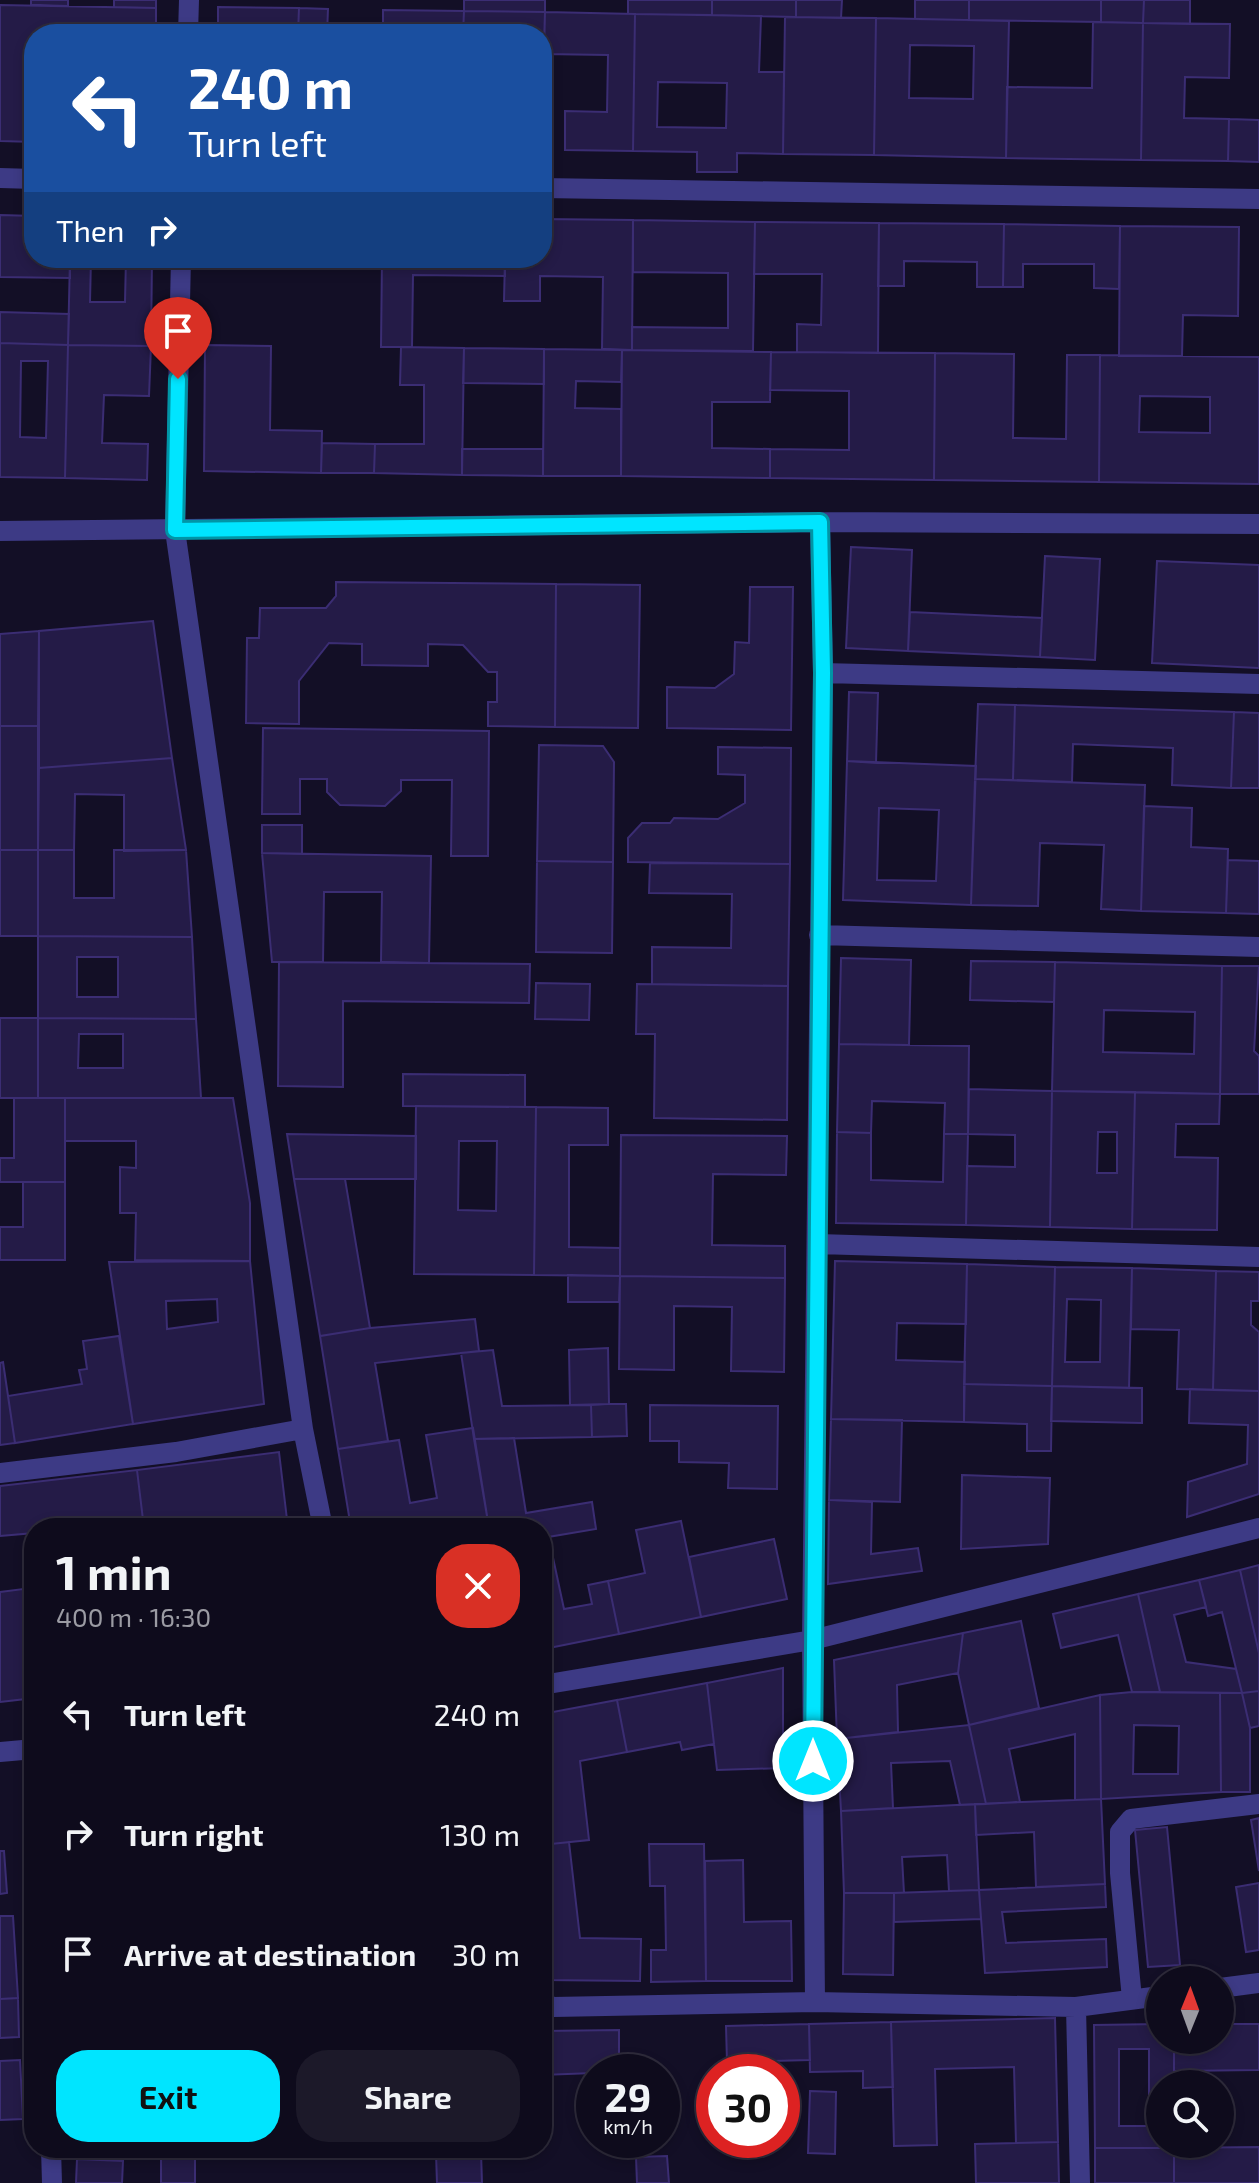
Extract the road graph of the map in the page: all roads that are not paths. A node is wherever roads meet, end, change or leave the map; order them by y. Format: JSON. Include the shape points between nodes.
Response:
{"nodes":[{"id":1,"x":189,"y":0,"type":"edge"},
{"id":2,"x":188,"y":24,"type":"edge"},
{"id":3,"x":0,"y":178,"type":"edge"},
{"id":4,"x":24,"y":179,"type":"edge"},
{"id":5,"x":552,"y":188,"type":"edge"},
{"id":6,"x":1259,"y":199,"type":"edge"},
{"id":7,"x":181,"y":268,"type":"edge"},
{"id":8,"x":820,"y":522,"type":"junction"},
{"id":9,"x":1259,"y":524,"type":"edge"},
{"id":10,"x":175,"y":530,"type":"junction"},
{"id":11,"x":0,"y":531,"type":"edge"},
{"id":12,"x":823,"y":673,"type":"junction"},
{"id":13,"x":1259,"y":684,"type":"edge"},
{"id":14,"x":819,"y":935,"type":"junction"},
{"id":15,"x":1259,"y":947,"type":"edge"},
{"id":16,"x":818,"y":1244,"type":"junction"},
{"id":17,"x":1259,"y":1257,"type":"edge"},
{"id":18,"x":303,"y":1429,"type":"junction"},
{"id":19,"x":0,"y":1473,"type":"edge"},
{"id":20,"x":321,"y":1518,"type":"edge"},
{"id":21,"x":1259,"y":1528,"type":"edge"},
{"id":22,"x":812,"y":1640,"type":"junction"},
{"id":23,"x":552,"y":1683,"type":"edge"},
{"id":24,"x":24,"y":1750,"type":"edge"},
{"id":25,"x":0,"y":1752,"type":"edge"},
{"id":26,"x":1259,"y":1804,"type":"edge"},
{"id":27,"x":1259,"y":1983,"type":"edge"},
{"id":28,"x":1234,"y":1986,"type":"edge"},
{"id":29,"x":1146,"y":1998,"type":"edge"},
{"id":30,"x":1132,"y":1999,"type":"junction"},
{"id":31,"x":815,"y":2002,"type":"junction"},
{"id":32,"x":552,"y":2007,"type":"edge"},
{"id":33,"x":1076,"y":2007,"type":"junction"},
{"id":34,"x":51,"y":2158,"type":"edge"},
{"id":35,"x":52,"y":2183,"type":"edge"},
{"id":36,"x":1080,"y":2183,"type":"edge"}],
"edges":[{"from":1,"to":2,"type":"street"},
{"from":3,"to":4,"type":"street"},
{"from":5,"to":6,"type":"street"},
{"from":7,"to":10,"type":"street"},
{"from":8,"to":9,"type":"street"},
{"from":8,"to":10,"type":"street"},
{"from":8,"to":12,"type":"street"},
{"from":10,"to":11,"type":"street"},
{"from":10,"to":18,"type":"street"},
{"from":12,"to":13,"type":"street"},
{"from":12,"to":14,"type":"street"},
{"from":14,"to":15,"type":"street"},
{"from":14,"to":16,"type":"street"},
{"from":16,"to":17,"type":"street"},
{"from":16,"to":22,"type":"street"},
{"from":18,"to":19,"type":"street","via":[[176,1452]]},
{"from":18,"to":20,"type":"street"},
{"from":21,"to":22,"type":"street"},
{"from":22,"to":23,"type":"street"},
{"from":22,"to":31,"type":"street"},
{"from":24,"to":25,"type":"street"},
{"from":26,"to":30,"type":"street","via":[[1131,1819],[1120,1832]]},
{"from":27,"to":28,"type":"street"},
{"from":29,"to":30,"type":"street"},
{"from":30,"to":33,"type":"street"},
{"from":31,"to":32,"type":"street"},
{"from":31,"to":33,"type":"street"},
{"from":33,"to":36,"type":"street"},
{"from":34,"to":35,"type":"street"}]}
